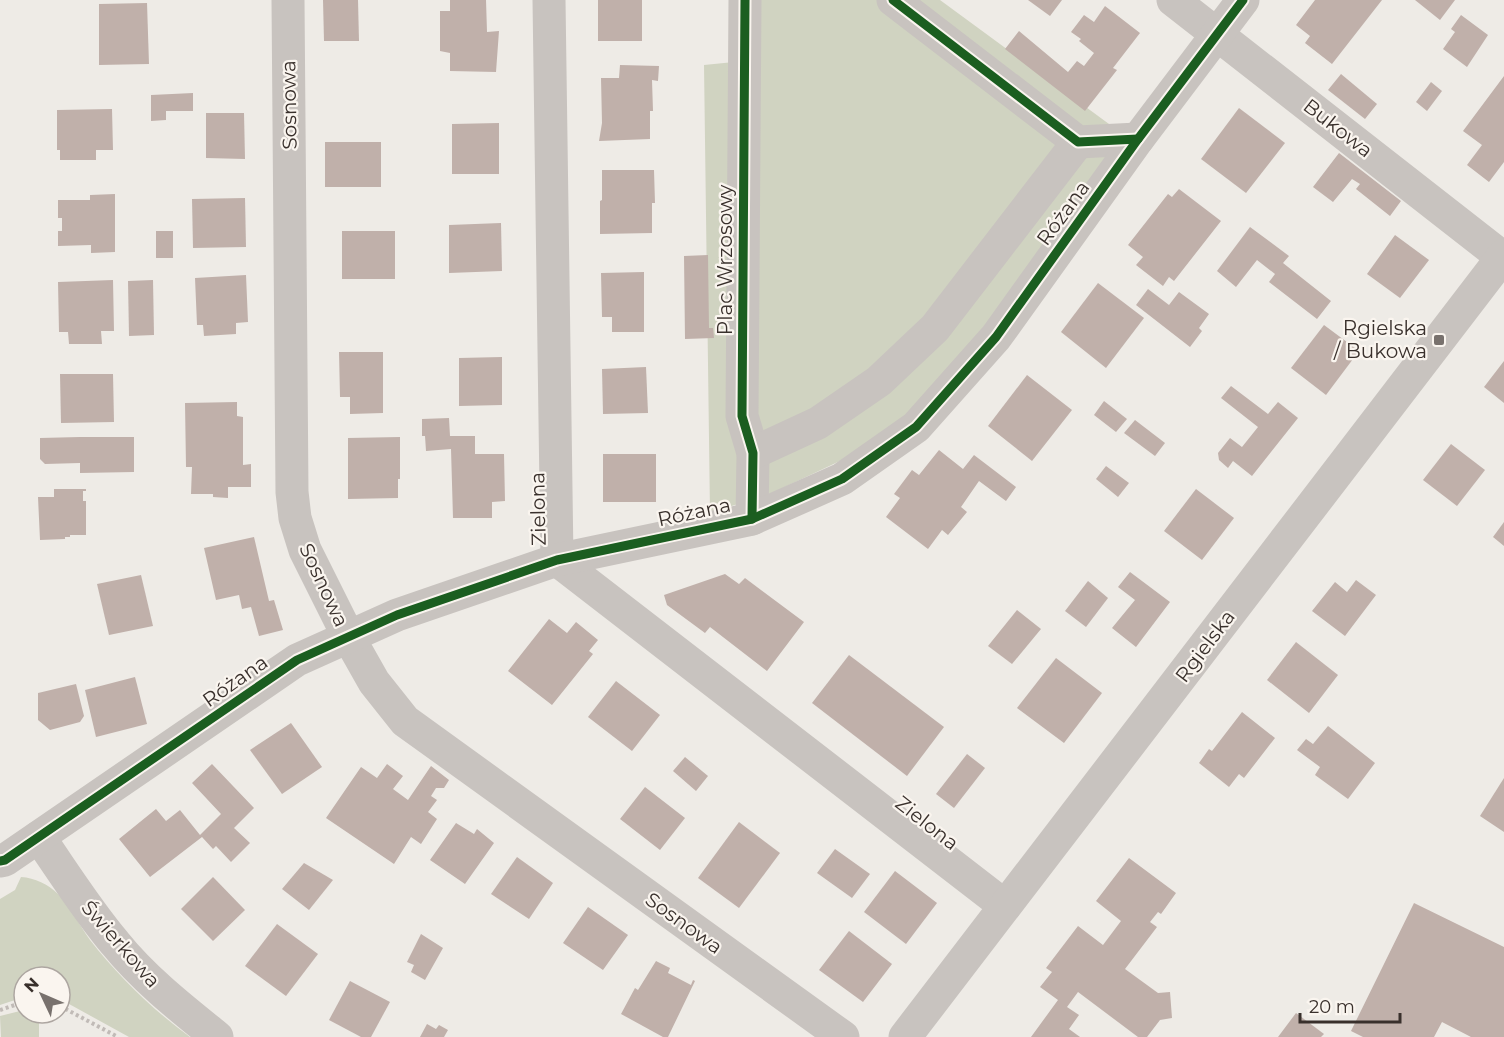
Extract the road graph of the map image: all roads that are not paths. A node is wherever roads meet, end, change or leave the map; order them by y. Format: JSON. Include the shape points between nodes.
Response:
{"nodes":[{"id":1,"x":288,"y":0,"type":"edge"},
{"id":2,"x":549,"y":0,"type":"edge"},
{"id":3,"x":745,"y":0,"type":"edge"},
{"id":4,"x":893,"y":0,"type":"edge"},
{"id":5,"x":1173,"y":0,"type":"edge"},
{"id":6,"x":1243,"y":0,"type":"edge"},
{"id":7,"x":1218,"y":34,"type":"junction"},
{"id":8,"x":1138,"y":139,"type":"junction"},
{"id":9,"x":1078,"y":142,"type":"junction"},
{"id":10,"x":1503,"y":256,"type":"edge"},
{"id":11,"x":753,"y":453,"type":"junction"},
{"id":12,"x":752,"y":519,"type":"junction"},
{"id":13,"x":557,"y":560,"type":"junction"},
{"id":14,"x":348,"y":636,"type":"junction"},
{"id":15,"x":39,"y":837,"type":"junction"},
{"id":16,"x":0,"y":861,"type":"edge"},
{"id":17,"x":1005,"y":906,"type":"junction"},
{"id":18,"x":914,"y":1034,"type":"edge"},
{"id":19,"x":217,"y":1037,"type":"edge"},
{"id":20,"x":843,"y":1037,"type":"edge"}],
"edges":[{"from":1,"to":14,"type":"street","name":"Sosnowa","via":[[292,492],[305,550]]},
{"from":2,"to":13,"type":"street","name":"Zielona"},
{"from":3,"to":11,"type":"street","name":"Plac Wrzosowy","via":[[742,416]]},
{"from":4,"to":9,"type":"street"},
{"from":5,"to":7,"type":"street","name":"Bukowa"},
{"from":6,"to":7,"type":"street","name":"Różana"},
{"from":7,"to":8,"type":"street","name":"Różana"},
{"from":7,"to":10,"type":"street","name":"Bukowa"},
{"from":8,"to":9,"type":"street"},
{"from":8,"to":12,"type":"street","name":"Różana","via":[[996,337],[916,427],[842,479]]},
{"from":9,"to":11,"type":"street","via":[[935,328],[879,381],[818,423]]},
{"from":10,"to":17,"type":"street","name":"Rgielska"},
{"from":11,"to":12,"type":"street","name":"Plac Wrzosowy"},
{"from":12,"to":13,"type":"street","name":"Różana"},
{"from":13,"to":14,"type":"street","name":"Różana"},
{"from":13,"to":17,"type":"street","name":"Zielona"},
{"from":14,"to":15,"type":"street","name":"Różana","via":[[297,660]]},
{"from":14,"to":20,"type":"street","name":"Sosnowa","via":[[374,682],[405,721]]},
{"from":15,"to":16,"type":"street","name":"Różana"},
{"from":15,"to":19,"type":"street","name":"Świerkowa","via":[[116,944],[169,998]]},
{"from":17,"to":18,"type":"street","name":"Rgielska"}]}
